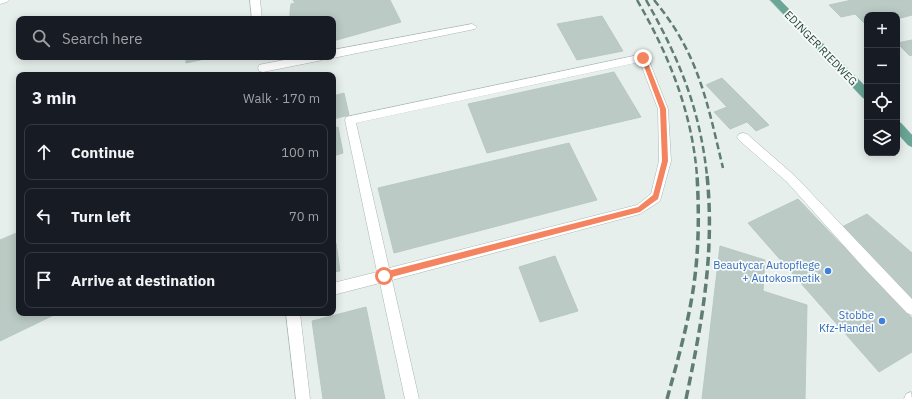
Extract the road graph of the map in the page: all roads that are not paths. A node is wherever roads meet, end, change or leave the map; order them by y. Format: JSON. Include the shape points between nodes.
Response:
{"nodes":[{"id":1,"x":4,"y":0,"type":"edge"},
{"id":2,"x":255,"y":0,"type":"edge"},
{"id":3,"x":775,"y":0,"type":"edge"},
{"id":4,"x":0,"y":1,"type":"edge"},
{"id":5,"x":257,"y":16,"type":"edge"},
{"id":6,"x":472,"y":27,"type":"dead end"},
{"id":7,"x":336,"y":53,"type":"edge"},
{"id":8,"x":262,"y":60,"type":"edge"},
{"id":9,"x":306,"y":60,"type":"edge"},
{"id":10,"x":264,"y":71,"type":"edge"},
{"id":11,"x":864,"y":93,"type":"edge"},
{"id":12,"x":900,"y":127,"type":"edge"},
{"id":13,"x":900,"y":128,"type":"edge"},
{"id":14,"x":912,"y":136,"type":"edge"},
{"id":15,"x":743,"y":137,"type":"dead end"},
{"id":16,"x":912,"y":142,"type":"edge"},
{"id":17,"x":384,"y":276,"type":"junction"},
{"id":18,"x":336,"y":288,"type":"edge"},
{"id":19,"x":912,"y":308,"type":"edge"},
{"id":20,"x":293,"y":316,"type":"edge"},
{"id":21,"x":303,"y":399,"type":"edge"},
{"id":22,"x":412,"y":399,"type":"edge"}],
"edges":[{"from":1,"to":4,"type":"street"},
{"from":2,"to":5,"type":"street"},
{"from":3,"to":11,"type":"main road","name":"EDINGER RIEDWEG"},
{"from":6,"to":7,"type":"street"},
{"from":8,"to":10,"type":"street"},
{"from":9,"to":10,"type":"street"},
{"from":12,"to":14,"type":"main road"},
{"from":13,"to":16,"type":"main road"},
{"from":15,"to":19,"type":"street","via":[[791,179]]},
{"from":17,"to":17,"type":"street","via":[[640,209],[656,197],[665,161],[663,109],[643,58],[350,120]]},
{"from":17,"to":18,"type":"street"},
{"from":17,"to":22,"type":"street"},
{"from":20,"to":21,"type":"street"}]}
